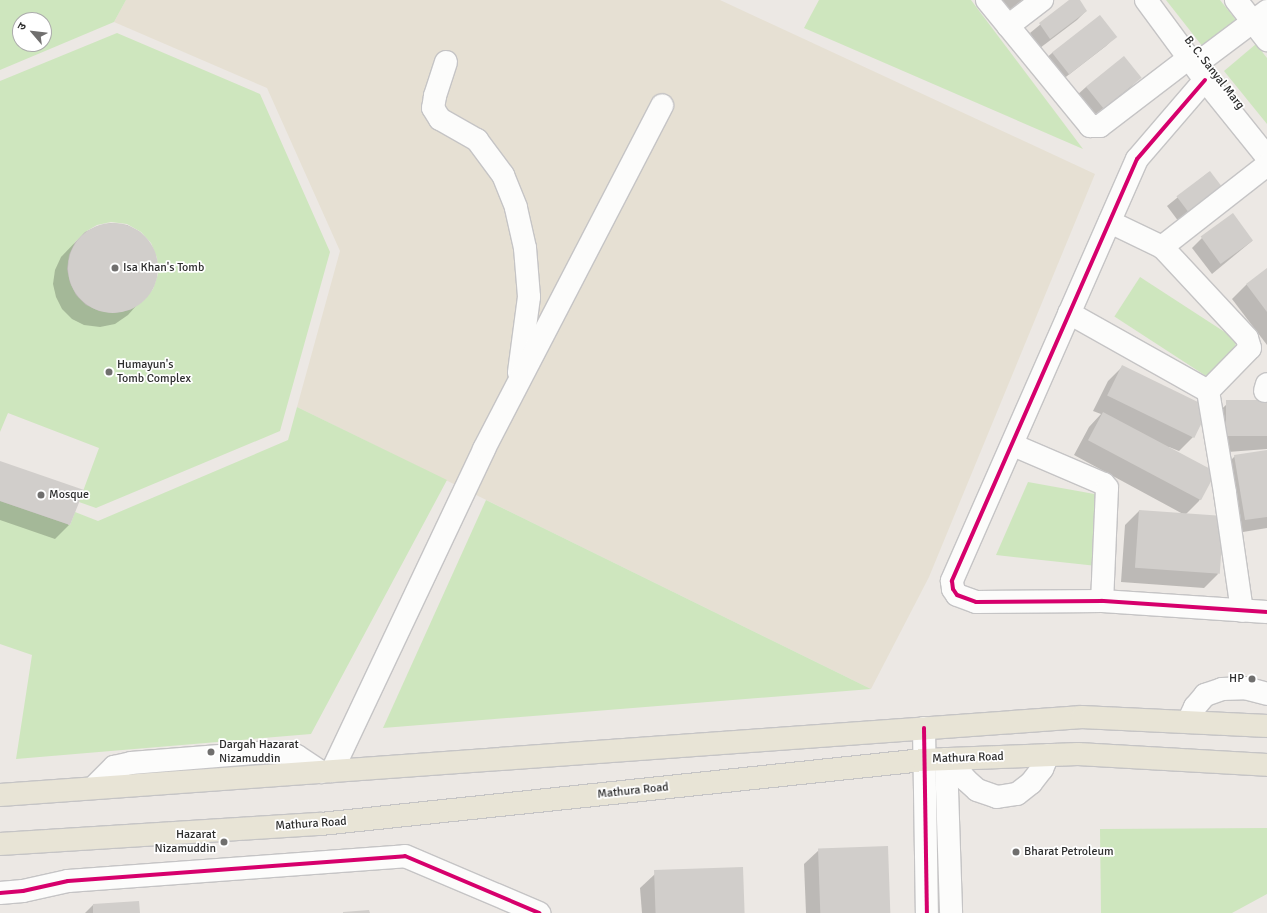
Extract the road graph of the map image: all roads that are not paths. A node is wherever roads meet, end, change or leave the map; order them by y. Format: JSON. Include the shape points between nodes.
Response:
{"nodes":[{"id":1,"x":987,"y":0,"type":"edge"},
{"id":2,"x":1042,"y":0,"type":"edge"},
{"id":3,"x":1146,"y":0,"type":"edge"},
{"id":4,"x":1236,"y":0,"type":"edge"},
{"id":5,"x":1260,"y":17,"type":"edge"},
{"id":6,"x":1008,"y":26,"type":"junction"},
{"id":7,"x":1267,"y":40,"type":"edge"},
{"id":8,"x":446,"y":62,"type":"dead end"},
{"id":9,"x":1197,"y":68,"type":"junction"},
{"id":10,"x":662,"y":105,"type":"dead end"},
{"id":11,"x":1267,"y":157,"type":"edge"},
{"id":12,"x":1267,"y":165,"type":"edge"},
{"id":13,"x":1110,"y":222,"type":"junction"},
{"id":14,"x":1162,"y":247,"type":"junction"},
{"id":15,"x":1069,"y":313,"type":"junction"},
{"id":16,"x":517,"y":387,"type":"junction"},
{"id":17,"x":1208,"y":391,"type":"junction"},
{"id":18,"x":1013,"y":445,"type":"junction"},
{"id":19,"x":1102,"y":601,"type":"junction"},
{"id":20,"x":1242,"y":611,"type":"junction"},
{"id":21,"x":1267,"y":612,"type":"edge"},
{"id":22,"x":1267,"y":694,"type":"edge"},
{"id":23,"x":1188,"y":722,"type":"junction"},
{"id":24,"x":1267,"y":726,"type":"edge"},
{"id":25,"x":924,"y":728,"type":"junction"},
{"id":26,"x":1048,"y":755,"type":"junction"},
{"id":27,"x":951,"y":759,"type":"junction"},
{"id":28,"x":923,"y":760,"type":"junction"},
{"id":29,"x":1267,"y":765,"type":"edge"},
{"id":30,"x":327,"y":771,"type":"junction"},
{"id":31,"x":0,"y":795,"type":"edge"},
{"id":32,"x":0,"y":844,"type":"edge"},
{"id":33,"x":0,"y":892,"type":"edge"},
{"id":34,"x":539,"y":913,"type":"edge"},
{"id":35,"x":927,"y":913,"type":"edge"},
{"id":36,"x":951,"y":913,"type":"edge"}],
"edges":[{"from":1,"to":6,"type":"street"},
{"from":2,"to":6,"type":"street"},
{"from":3,"to":9,"type":"street","name":"B. C. Sanyal Marg"},
{"from":4,"to":5,"type":"street"},
{"from":5,"to":7,"type":"street"},
{"from":5,"to":9,"type":"street"},
{"from":6,"to":9,"type":"street","via":[[1090,126],[1100,126]]},
{"from":8,"to":16,"type":"street","via":[[433,108],[440,119],[477,140],[503,175],[516,208],[525,248],[529,297]]},
{"from":9,"to":11,"type":"street","name":"B. C. Sanyal Marg"},
{"from":9,"to":13,"type":"street","via":[[1137,159]]},
{"from":10,"to":16,"type":"street"},
{"from":12,"to":14,"type":"street"},
{"from":13,"to":14,"type":"street"},
{"from":13,"to":15,"type":"street"},
{"from":14,"to":17,"type":"street","via":[[1249,343],[1250,348]]},
{"from":15,"to":17,"type":"street"},
{"from":15,"to":18,"type":"street"},
{"from":16,"to":30,"type":"street","via":[[484,449]]},
{"from":17,"to":20,"type":"street"},
{"from":18,"to":19,"type":"street","via":[[1104,484],[1107,488]]},
{"from":18,"to":19,"type":"street","via":[[952,581],[953,589],[964,599],[976,602]]},
{"from":19,"to":20,"type":"street"},
{"from":20,"to":21,"type":"street"},
{"from":22,"to":23,"type":"street","via":[[1245,688],[1222,689],[1205,695],[1195,707]]},
{"from":23,"to":24,"type":"main road"},
{"from":23,"to":25,"type":"main road","via":[[1082,717]]},
{"from":25,"to":28,"type":"street"},
{"from":25,"to":30,"type":"main road"},
{"from":26,"to":27,"type":"main road","name":"Mathura Road"},
{"from":26,"to":27,"type":"street","via":[[1042,769],[1031,783],[1017,794],[996,797],[971,785]]},
{"from":26,"to":29,"type":"main road","name":"Mathura Road","via":[[1078,754]]},
{"from":27,"to":28,"type":"main road","name":"Mathura Road"},
{"from":27,"to":36,"type":"street"},
{"from":28,"to":32,"type":"main road","name":"Mathura Road","via":[[321,824]]},
{"from":28,"to":35,"type":"street"},
{"from":30,"to":31,"type":"main road"},
{"from":33,"to":34,"type":"street","via":[[23,892],[68,881],[405,856]]}]}
